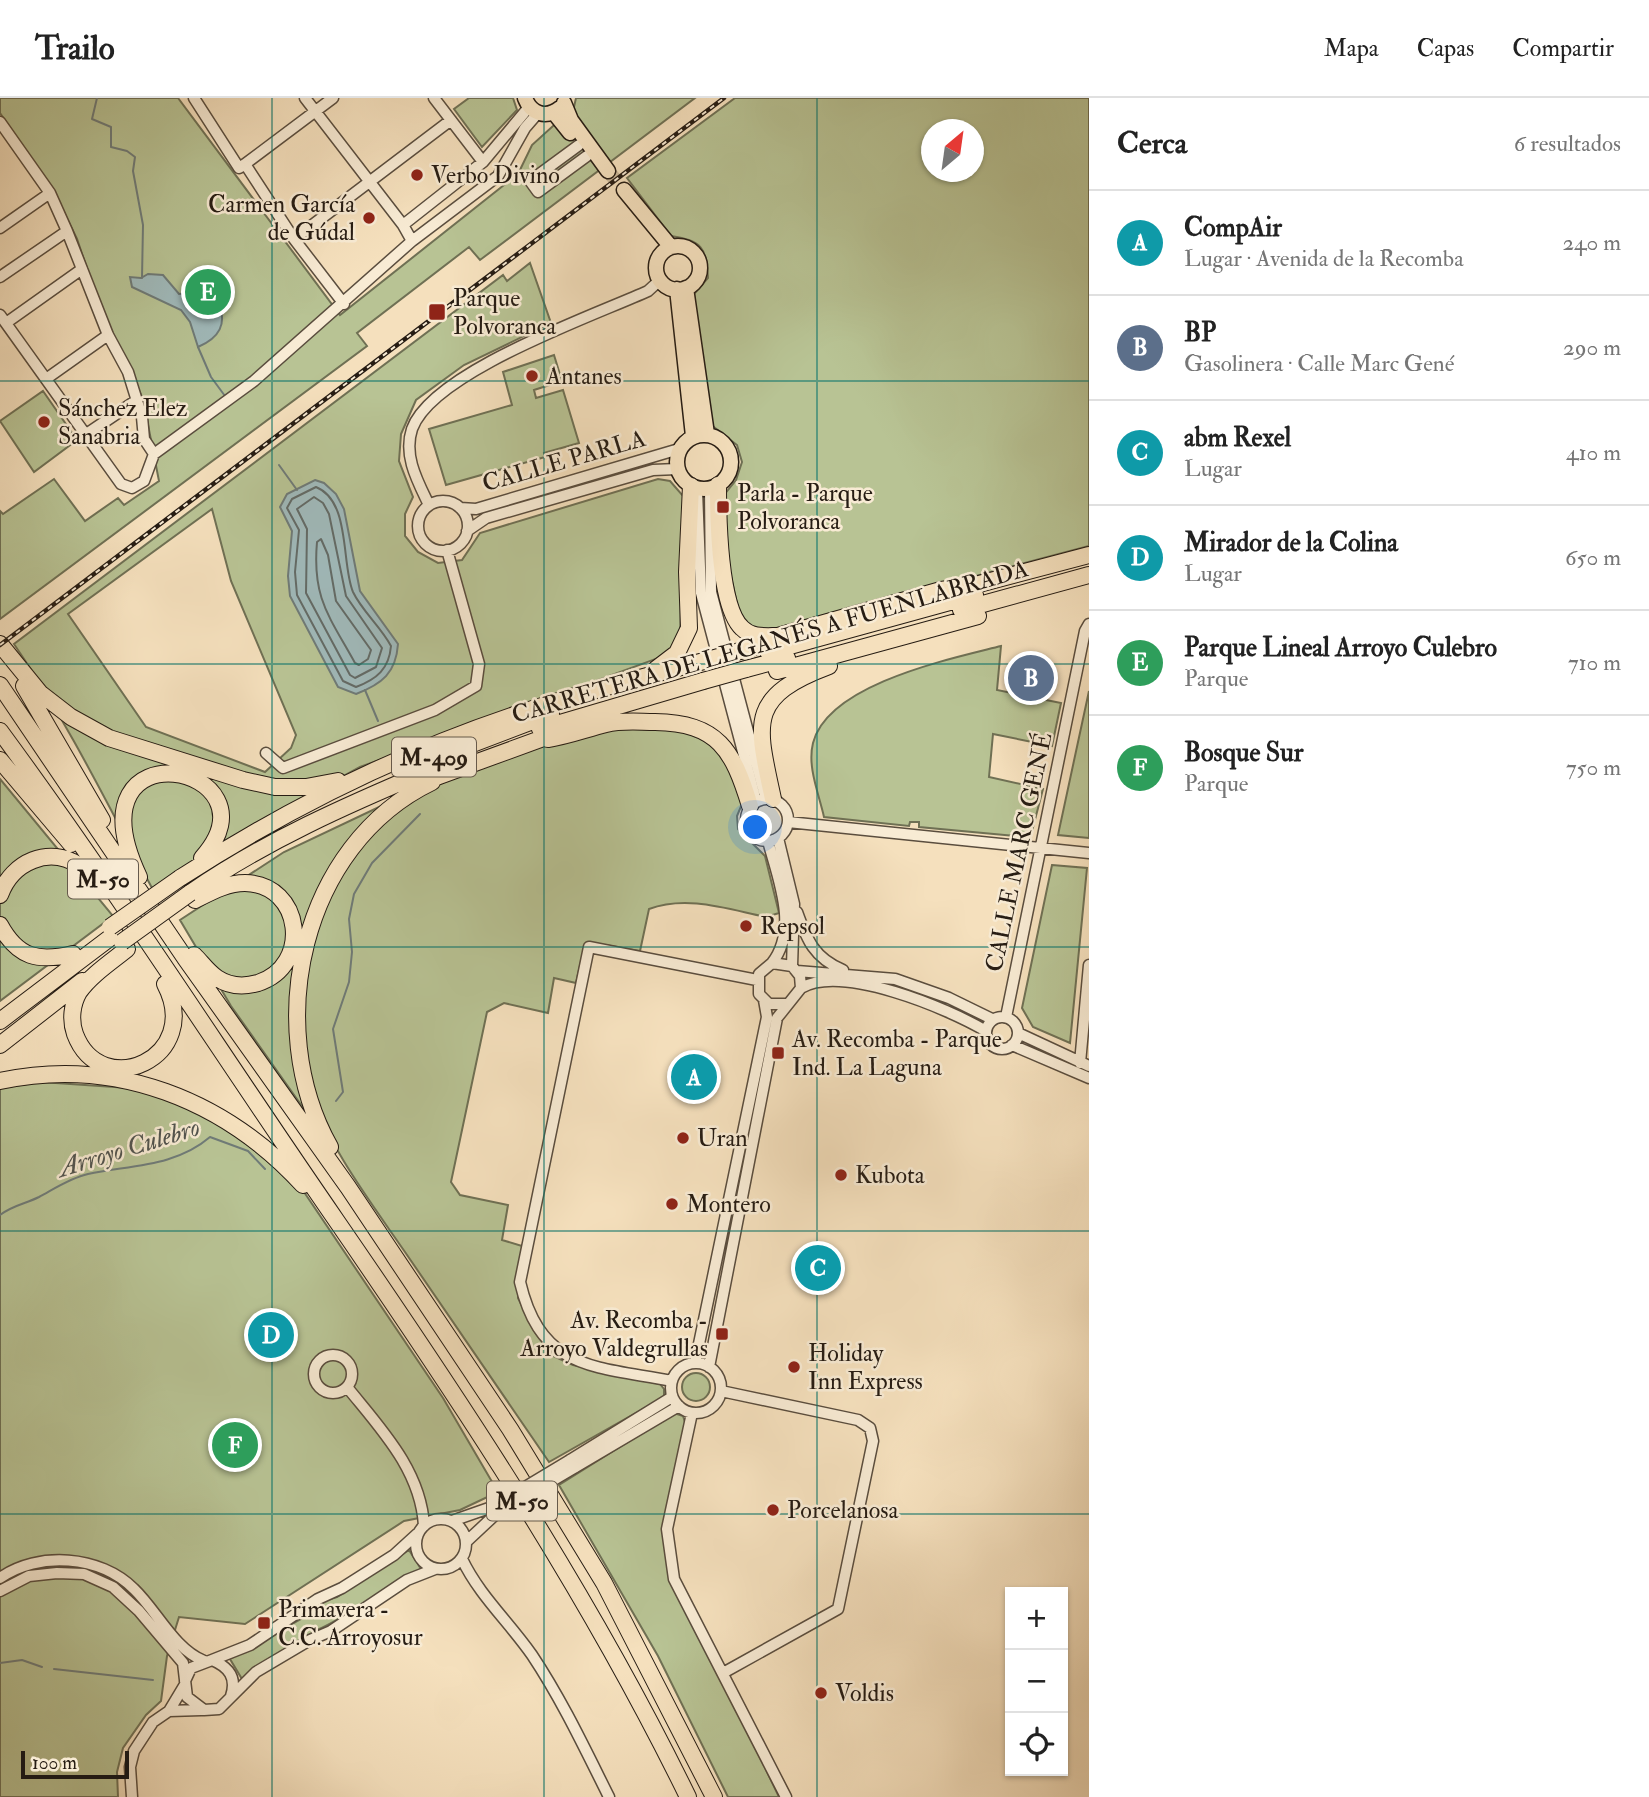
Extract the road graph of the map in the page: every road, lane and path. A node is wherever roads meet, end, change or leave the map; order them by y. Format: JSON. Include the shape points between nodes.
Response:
{"nodes":[{"id":1,"x":194,"y":98,"type":"edge"},
{"id":2,"x":306,"y":98,"type":"edge"},
{"id":3,"x":332,"y":98,"type":"edge"},
{"id":4,"x":434,"y":98,"type":"edge"},
{"id":5,"x":561,"y":104,"type":"edge"},
{"id":6,"x":531,"y":106,"type":"edge"},
{"id":7,"x":315,"y":111,"type":"junction"},
{"id":8,"x":451,"y":120,"type":"junction"},
{"id":9,"x":0,"y":122,"type":"edge"},
{"id":10,"x":10,"y":136,"type":"junction"},
{"id":11,"x":0,"y":143,"type":"edge"},
{"id":12,"x":583,"y":150,"type":"junction"},
{"id":13,"x":483,"y":162,"type":"junction"},
{"id":14,"x":245,"y":164,"type":"junction"},
{"id":15,"x":370,"y":182,"type":"junction"},
{"id":16,"x":50,"y":193,"type":"junction"},
{"id":17,"x":621,"y":193,"type":"tunnel mouth"},
{"id":18,"x":403,"y":225,"type":"junction"},
{"id":19,"x":0,"y":228,"type":"edge"},
{"id":20,"x":67,"y":231,"type":"junction"},
{"id":21,"x":294,"y":239,"type":"junction"},
{"id":22,"x":412,"y":242,"type":"junction"},
{"id":23,"x":666,"y":250,"type":"junction"},
{"id":24,"x":82,"y":269,"type":"junction"},
{"id":25,"x":0,"y":277,"type":"edge"},
{"id":26,"x":660,"y":280,"type":"junction"},
{"id":27,"x":682,"y":289,"type":"junction"},
{"id":28,"x":345,"y":304,"type":"junction"},
{"id":29,"x":3,"y":319,"type":"edge"},
{"id":30,"x":108,"y":335,"type":"junction"},
{"id":31,"x":46,"y":379,"type":"junction"},
{"id":32,"x":137,"y":400,"type":"junction"},
{"id":33,"x":85,"y":435,"type":"junction"},
{"id":34,"x":700,"y":435,"type":"junction"},
{"id":35,"x":679,"y":449,"type":"junction"},
{"id":36,"x":154,"y":454,"type":"junction"},
{"id":37,"x":677,"y":469,"type":"junction"},
{"id":38,"x":704,"y":487,"type":"junction"},
{"id":39,"x":429,"y":505,"type":"junction"},
{"id":40,"x":460,"y":508,"type":"junction"},
{"id":41,"x":467,"y":531,"type":"junction"},
{"id":42,"x":447,"y":551,"type":"junction"},
{"id":43,"x":1089,"y":555,"type":"edge"},
{"id":44,"x":1089,"y":563,"type":"edge"},
{"id":45,"x":1089,"y":575,"type":"edge"},
{"id":46,"x":1089,"y":584,"type":"edge"},
{"id":47,"x":970,"y":586,"type":"junction"},
{"id":48,"x":1089,"y":624,"type":"edge"},
{"id":49,"x":919,"y":632,"type":"junction"},
{"id":50,"x":1087,"y":636,"type":"edge"},
{"id":51,"x":0,"y":646,"type":"edge"},
{"id":52,"x":744,"y":665,"type":"junction"},
{"id":53,"x":703,"y":675,"type":"junction"},
{"id":54,"x":0,"y":685,"type":"edge"},
{"id":55,"x":555,"y":702,"type":"junction"},
{"id":56,"x":0,"y":731,"type":"edge"},
{"id":57,"x":538,"y":740,"type":"junction"},
{"id":58,"x":265,"y":752,"type":"dead end"},
{"id":59,"x":0,"y":761,"type":"edge"},
{"id":60,"x":476,"y":761,"type":"junction"},
{"id":61,"x":394,"y":762,"type":"junction"},
{"id":62,"x":761,"y":801,"type":"junction"},
{"id":63,"x":788,"y":822,"type":"junction"},
{"id":64,"x":773,"y":839,"type":"junction"},
{"id":65,"x":1041,"y":848,"type":"junction"},
{"id":66,"x":1089,"y":853,"type":"edge"},
{"id":67,"x":139,"y":877,"type":"junction"},
{"id":68,"x":101,"y":886,"type":"junction"},
{"id":69,"x":187,"y":889,"type":"junction"},
{"id":70,"x":0,"y":895,"type":"edge"},
{"id":71,"x":794,"y":904,"type":"junction"},
{"id":72,"x":0,"y":925,"type":"edge"},
{"id":73,"x":118,"y":938,"type":"junction"},
{"id":74,"x":185,"y":946,"type":"junction"},
{"id":75,"x":74,"y":954,"type":"junction"},
{"id":76,"x":772,"y":963,"type":"junction"},
{"id":77,"x":1089,"y":965,"type":"edge"},
{"id":78,"x":156,"y":967,"type":"junction"},
{"id":79,"x":794,"y":968,"type":"junction"},
{"id":80,"x":852,"y":974,"type":"junction"},
{"id":81,"x":757,"y":980,"type":"junction"},
{"id":82,"x":800,"y":988,"type":"junction"},
{"id":83,"x":209,"y":989,"type":"junction"},
{"id":84,"x":764,"y":1000,"type":"junction"},
{"id":85,"x":788,"y":1004,"type":"junction"},
{"id":86,"x":0,"y":1011,"type":"edge"},
{"id":87,"x":1006,"y":1017,"type":"junction"},
{"id":88,"x":992,"y":1020,"type":"junction"},
{"id":89,"x":0,"y":1021,"type":"edge"},
{"id":90,"x":204,"y":1028,"type":"junction"},
{"id":91,"x":986,"y":1031,"type":"junction"},
{"id":92,"x":1018,"y":1034,"type":"junction"},
{"id":93,"x":0,"y":1035,"type":"edge"},
{"id":94,"x":0,"y":1045,"type":"edge"},
{"id":95,"x":1012,"y":1045,"type":"junction"},
{"id":96,"x":1084,"y":1065,"type":"edge"},
{"id":97,"x":1089,"y":1079,"type":"edge"},
{"id":98,"x":0,"y":1081,"type":"edge"},
{"id":99,"x":348,"y":1187,"type":"junction"},
{"id":100,"x":335,"y":1219,"type":"junction"},
{"id":101,"x":695,"y":1363,"type":"junction"},
{"id":102,"x":709,"y":1367,"type":"junction"},
{"id":103,"x":672,"y":1381,"type":"junction"},
{"id":104,"x":347,"y":1387,"type":"dead end"},
{"id":105,"x":721,"y":1391,"type":"junction"},
{"id":106,"x":675,"y":1402,"type":"junction"},
{"id":107,"x":692,"y":1413,"type":"junction"},
{"id":108,"x":423,"y":1501,"type":"junction"},
{"id":109,"x":494,"y":1511,"type":"junction"},
{"id":110,"x":440,"y":1519,"type":"junction"},
{"id":111,"x":452,"y":1521,"type":"junction"},
{"id":112,"x":421,"y":1530,"type":"junction"},
{"id":113,"x":466,"y":1542,"type":"junction"},
{"id":114,"x":462,"y":1559,"type":"junction"},
{"id":115,"x":440,"y":1569,"type":"junction"},
{"id":116,"x":0,"y":1578,"type":"edge"},
{"id":117,"x":470,"y":1578,"type":"junction"},
{"id":118,"x":0,"y":1591,"type":"edge"},
{"id":119,"x":208,"y":1661,"type":"junction"},
{"id":120,"x":723,"y":1673,"type":"junction"},
{"id":121,"x":184,"y":1684,"type":"junction"},
{"id":122,"x":230,"y":1699,"type":"junction"},
{"id":123,"x":204,"y":1710,"type":"junction"},
{"id":124,"x":169,"y":1711,"type":"junction"},
{"id":125,"x":132,"y":1797,"type":"edge"},
{"id":126,"x":609,"y":1797,"type":"edge"},
{"id":127,"x":688,"y":1797,"type":"edge"},
{"id":128,"x":714,"y":1797,"type":"edge"},
{"id":129,"x":786,"y":1797,"type":"edge"}],
"edges":[{"from":1,"to":14,"type":"street","via":[[239,168]]},
{"from":2,"to":7,"type":"street"},
{"from":3,"to":7,"type":"street"},
{"from":4,"to":8,"type":"street"},
{"from":5,"to":6,"type":"main road"},
{"from":5,"to":12,"type":"main road"},
{"from":5,"to":12,"type":"main road","via":[[605,173]]},
{"from":6,"to":13,"type":"street"},
{"from":6,"to":22,"type":"street","via":[[498,176]]},
{"from":7,"to":14,"type":"street"},
{"from":7,"to":15,"type":"street"},
{"from":8,"to":13,"type":"street"},
{"from":8,"to":15,"type":"street"},
{"from":9,"to":10,"type":"street"},
{"from":10,"to":11,"type":"street"},
{"from":10,"to":16,"type":"street"},
{"from":12,"to":12,"type":"street","via":[[530,181],[538,192]]},
{"from":13,"to":18,"type":"street"},
{"from":14,"to":21,"type":"street"},
{"from":15,"to":18,"type":"street"},
{"from":15,"to":21,"type":"street"},
{"from":16,"to":19,"type":"street"},
{"from":16,"to":20,"type":"street"},
{"from":17,"to":23,"type":"main road"},
{"from":18,"to":22,"type":"street"},
{"from":20,"to":24,"type":"street"},
{"from":20,"to":25,"type":"street"},
{"from":21,"to":28,"type":"street"},
{"from":22,"to":28,"type":"street"},
{"from":23,"to":26,"type":"main road","via":[[656,266]]},
{"from":23,"to":27,"type":"main road","via":[[685,247],[697,257],[697,278]]},
{"from":24,"to":29,"type":"street"},
{"from":24,"to":30,"type":"street"},
{"from":26,"to":27,"type":"main road"},
{"from":26,"to":39,"type":"street","via":[[648,291],[522,344],[424,408],[411,431],[411,466]]},
{"from":27,"to":34,"type":"main road"},
{"from":28,"to":36,"type":"street","via":[[254,381]]},
{"from":29,"to":31,"type":"street"},
{"from":30,"to":31,"type":"street"},
{"from":30,"to":32,"type":"street"},
{"from":31,"to":33,"type":"street"},
{"from":32,"to":33,"type":"street"},
{"from":32,"to":36,"type":"street","via":[[144,439]]},
{"from":33,"to":36,"type":"street","via":[[121,484],[132,488],[144,481]]},
{"from":34,"to":35,"type":"main road"},
{"from":34,"to":38,"type":"main road","via":[[722,442],[731,456],[729,472]]},
{"from":35,"to":37,"type":"main road"},
{"from":35,"to":40,"type":"street","name":"CALLE PARLA","via":[[476,509]]},
{"from":37,"to":38,"type":"main road"},
{"from":37,"to":41,"type":"street","name":"CALLE PARLA","via":[[653,470],[486,519]]},
{"from":38,"to":47,"type":"highway","number":"M-409","via":[[718,526],[735,620],[755,635],[778,636]]},
{"from":38,"to":55,"type":"highway","number":"M-409","via":[[687,572],[689,628],[682,646],[654,670]]},
{"from":38,"to":62,"type":"street","via":[[701,593]]},
{"from":39,"to":40,"type":"street","via":[[445,501]]},
{"from":39,"to":42,"type":"street","via":[[419,519],[420,535],[430,548]]},
{"from":40,"to":41,"type":"street"},
{"from":41,"to":42,"type":"street","via":[[460,544]]},
{"from":42,"to":58,"type":"street","via":[[479,664],[476,685],[435,710],[283,768]]},
{"from":43,"to":47,"type":"highway","number":"M-409"},
{"from":44,"to":52,"type":"highway","name":"CARRETERA DE LEGANÉS A FUENLABRADA","number":"M-409"},
{"from":45,"to":52,"type":"highway","name":"CARRETERA DE LEGANÉS A FUENLABRADA","number":"M-409"},
{"from":46,"to":49,"type":"highway","number":"M-409"},
{"from":47,"to":52,"type":"highway","number":"M-409"},
{"from":48,"to":50,"type":"street","name":"CALLE MARC GENÉ"},
{"from":49,"to":52,"type":"highway","number":"M-409"},
{"from":49,"to":62,"type":"highway","number":"M-409","via":[[799,677],[776,694],[761,730]]},
{"from":50,"to":65,"type":"street","name":"CALLE MARC GENÉ"},
{"from":51,"to":61,"type":"highway","via":[[40,693],[71,717],[116,741],[243,780],[290,788],[328,784]]},
{"from":51,"to":67,"type":"highway"},
{"from":52,"to":53,"type":"highway","name":"CARRETERA DE LEGANÉS A FUENLABRADA","number":"M-409","bridge":true},
{"from":53,"to":55,"type":"highway","number":"M-409"},
{"from":53,"to":57,"type":"highway","number":"M-409"},
{"from":53,"to":69,"type":"highway","name":"CARRETERA DE LEGANÉS A FUENLABRADA","number":"M-409","via":[[468,754],[298,829]]},
{"from":54,"to":83,"type":"highway","number":"M-50"},
{"from":55,"to":61,"type":"highway","number":"M-409"},
{"from":56,"to":90,"type":"highway","number":"M-50"},
{"from":57,"to":60,"type":"highway","number":"M-409"},
{"from":57,"to":62,"type":"highway","number":"M-409","via":[[608,723],[686,724],[705,731],[730,753]]},
{"from":59,"to":68,"type":"highway"},
{"from":60,"to":69,"type":"highway","number":"M-409"},
{"from":60,"to":99,"type":"highway","via":[[419,788],[384,815],[347,856],[311,924],[297,996],[303,1078],[321,1131],[348,1178]]},
{"from":61,"to":69,"type":"highway","number":"M-409","via":[[258,829]]},
{"from":62,"to":63,"type":"street","via":[[784,808]]},
{"from":62,"to":64,"type":"street","via":[[745,819],[749,833]]},
{"from":63,"to":64,"type":"street"},
{"from":63,"to":65,"type":"street"},
{"from":64,"to":71,"type":"street"},
{"from":64,"to":76,"type":"street","via":[[785,910],[783,944]]},
{"from":65,"to":66,"type":"street"},
{"from":65,"to":87,"type":"street","name":"CALLE MARC GENÉ"},
{"from":67,"to":69,"type":"highway","via":[[123,839],[123,808],[139,784],[167,772],[185,773],[200,780],[218,805],[220,824],[213,846]]},
{"from":67,"to":74,"type":"highway"},
{"from":68,"to":70,"type":"highway","via":[[80,866],[62,858],[37,858],[17,868]]},
{"from":68,"to":78,"type":"highway"},
{"from":69,"to":73,"type":"highway","name":"CARRETERA DE LEGANÉS A FUENLABRADA","number":"M-409"},
{"from":69,"to":74,"type":"highway","via":[[247,883],[266,887],[292,915],[295,934],[287,963],[247,985],[218,978]]},
{"from":71,"to":79,"type":"street"},
{"from":71,"to":80,"type":"street","via":[[814,952]]},
{"from":72,"to":75,"type":"highway","via":[[9,941],[36,957],[49,960]]},
{"from":73,"to":75,"type":"highway","number":"M-409"},
{"from":73,"to":78,"type":"highway","via":[[73,1007],[78,1040],[97,1061],[119,1068],[137,1066],[156,1057],[169,1041],[174,1005]]},
{"from":73,"to":89,"type":"highway","name":"CARRETERA DE LEGANÉS A FUENLABRADA","number":"M-409"},
{"from":73,"to":93,"type":"highway","name":"CARRETERA DE LEGANÉS A FUENLABRADA","number":"M-409"},
{"from":73,"to":94,"type":"highway","number":"M-409"},
{"from":74,"to":83,"type":"highway"},
{"from":75,"to":86,"type":"highway","number":"M-409"},
{"from":76,"to":79,"type":"street"},
{"from":76,"to":81,"type":"street","via":[[762,969]]},
{"from":77,"to":96,"type":"street"},
{"from":78,"to":90,"type":"highway"},
{"from":79,"to":80,"type":"street"},
{"from":79,"to":82,"type":"street"},
{"from":80,"to":88,"type":"street","via":[[895,979],[949,998]]},
{"from":81,"to":84,"type":"street"},
{"from":81,"to":103,"type":"street","via":[[589,947],[586,960],[520,1282],[526,1311],[552,1348],[573,1361]]},
{"from":82,"to":85,"type":"street"},
{"from":82,"to":91,"type":"street","via":[[817,981],[880,987],[928,1001]]},
{"from":83,"to":99,"type":"highway","number":"M-50"},
{"from":84,"to":85,"type":"street","via":[[776,1006]]},
{"from":84,"to":101,"type":"street","via":[[767,1017]]},
{"from":85,"to":102,"type":"street","via":[[778,1018]]},
{"from":87,"to":88,"type":"street"},
{"from":87,"to":92,"type":"street","via":[[1015,1023]]},
{"from":88,"to":91,"type":"street"},
{"from":90,"to":100,"type":"highway","number":"M-50"},
{"from":91,"to":95,"type":"street","via":[[992,1046]]},
{"from":92,"to":95,"type":"street"},
{"from":92,"to":96,"type":"street"},
{"from":95,"to":97,"type":"street"},
{"from":98,"to":100,"type":"highway","via":[[88,1074],[176,1094],[255,1139]]},
{"from":99,"to":128,"type":"highway","number":"M-50","via":[[510,1429],[604,1583]]},
{"from":100,"to":127,"type":"highway","number":"M-50","via":[[417,1335],[582,1597]]},
{"from":101,"to":102,"type":"street"},
{"from":101,"to":103,"type":"street","via":[[680,1369]]},
{"from":102,"to":105,"type":"street","via":[[718,1376]]},
{"from":103,"to":106,"type":"street"},
{"from":104,"to":108,"type":"street","via":[[385,1434]]},
{"from":105,"to":107,"type":"street","via":[[711,1409]]},
{"from":105,"to":120,"type":"street","via":[[858,1420],[870,1428],[873,1441],[838,1609]]},
{"from":106,"to":107,"type":"street"},
{"from":106,"to":109,"type":"street","bridge":true},
{"from":107,"to":120,"type":"street","via":[[667,1545],[674,1579]]},
{"from":108,"to":110,"type":"street"},
{"from":108,"to":112,"type":"street"},
{"from":109,"to":111,"type":"street"},
{"from":109,"to":113,"type":"street"},
{"from":110,"to":111,"type":"street"},
{"from":110,"to":112,"type":"street"},
{"from":111,"to":113,"type":"street"},
{"from":112,"to":115,"type":"street","via":[[417,1553],[422,1561]]},
{"from":112,"to":119,"type":"street","via":[[394,1555],[250,1645]]},
{"from":113,"to":114,"type":"street"},
{"from":114,"to":115,"type":"street","via":[[453,1567]]},
{"from":114,"to":117,"type":"street"},
{"from":115,"to":117,"type":"street"},
{"from":115,"to":122,"type":"street","via":[[407,1580],[331,1631],[256,1672]]},
{"from":116,"to":119,"type":"street","via":[[44,1561],[69,1560],[99,1569],[132,1586],[194,1657]]},
{"from":117,"to":126,"type":"street","via":[[542,1671]]},
{"from":118,"to":121,"type":"street","via":[[29,1576],[44,1574],[70,1573],[99,1580],[124,1595],[172,1649],[183,1663]]},
{"from":119,"to":121,"type":"street","via":[[191,1668]]},
{"from":119,"to":122,"type":"street","via":[[224,1665],[232,1675]]},
{"from":120,"to":129,"type":"street"},
{"from":121,"to":123,"type":"street","via":[[194,1705]]},
{"from":121,"to":124,"type":"street"},
{"from":122,"to":123,"type":"street","via":[[219,1709]]},
{"from":123,"to":124,"type":"street"},
{"from":124,"to":125,"type":"street","via":[[153,1722],[134,1751]]}]}
